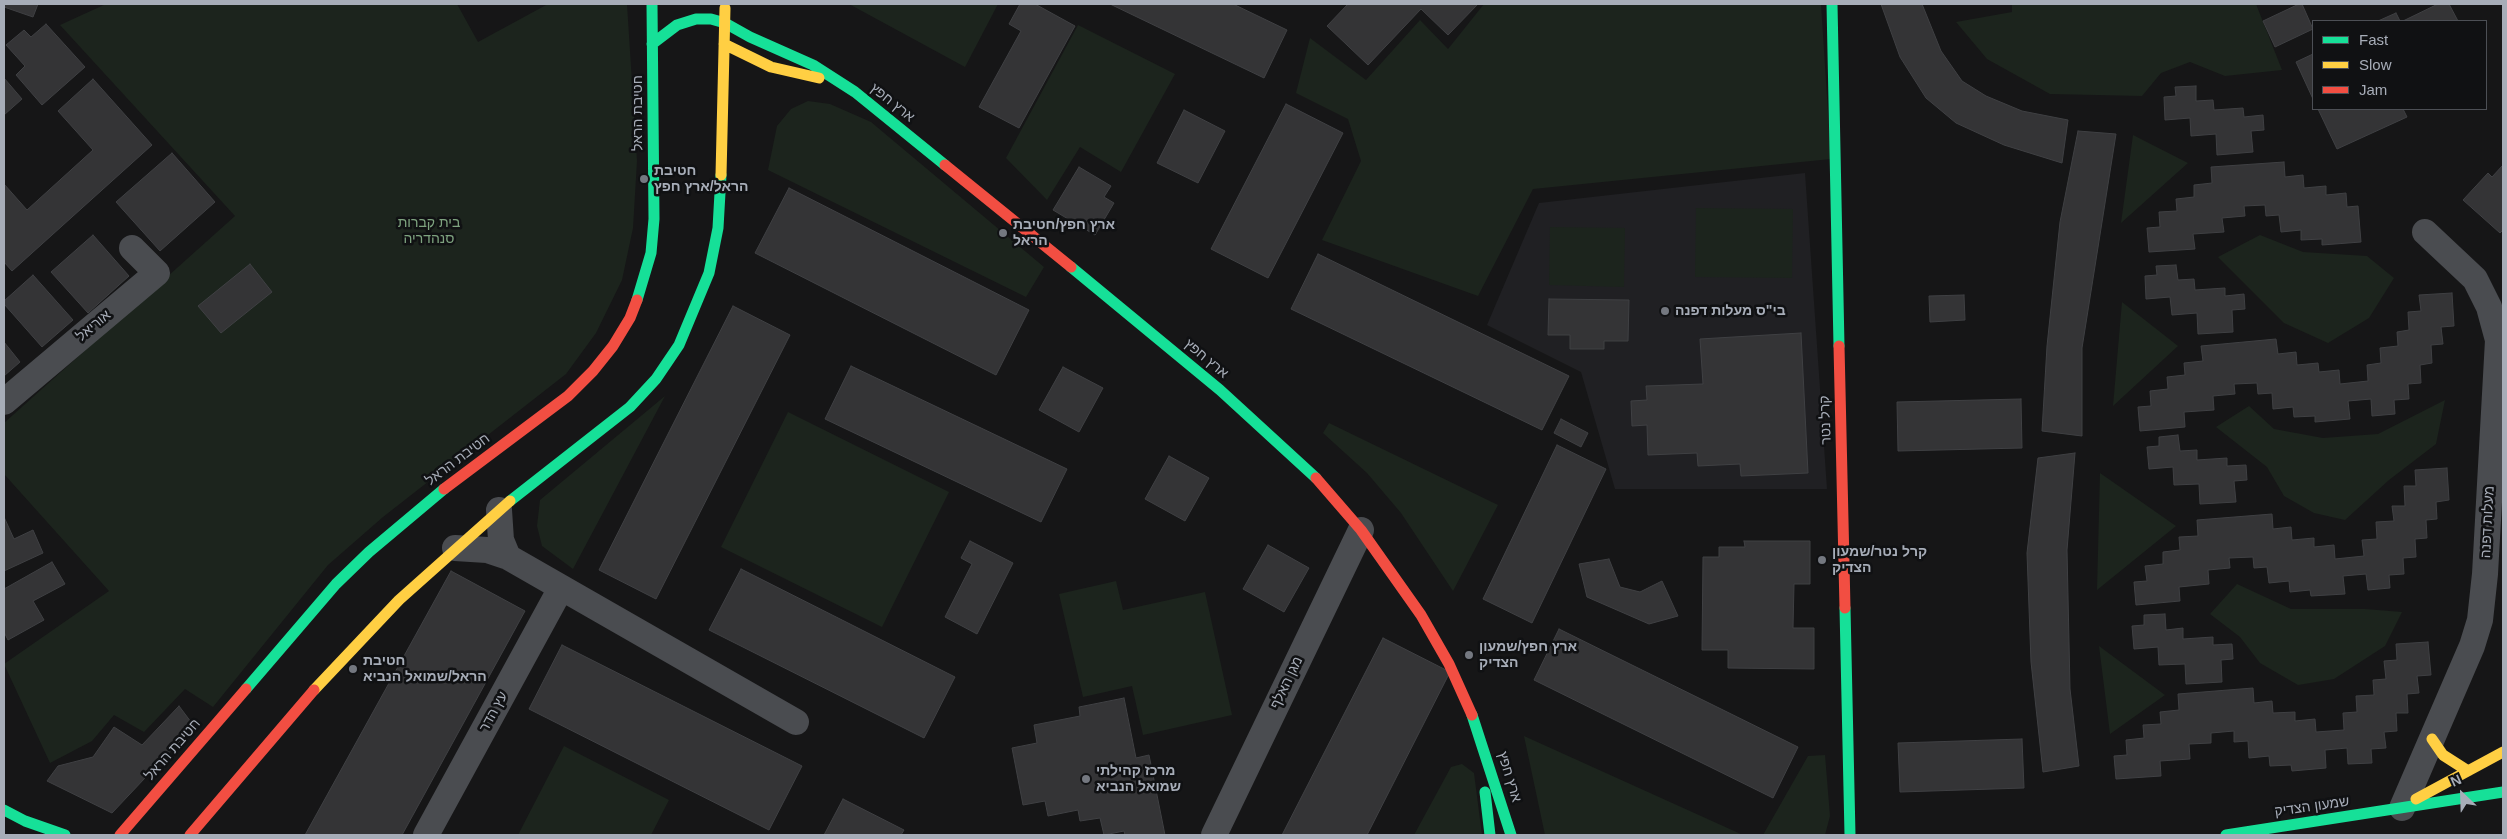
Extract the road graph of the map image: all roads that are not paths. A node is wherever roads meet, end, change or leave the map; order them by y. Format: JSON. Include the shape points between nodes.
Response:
{"nodes":[{"id":1,"x":658,"y":4,"type":"edge"},
{"id":2,"x":725,"y":4,"type":"edge"},
{"id":3,"x":1832,"y":4,"type":"edge"},
{"id":4,"x":672,"y":12,"type":"dead end"},
{"id":5,"x":687,"y":21,"type":"junction"},
{"id":6,"x":725,"y":23,"type":"junction"},
{"id":7,"x":699,"y":29,"type":"dead end"},
{"id":8,"x":714,"y":38,"type":"dead end"},
{"id":9,"x":652,"y":44,"type":"junction"},
{"id":10,"x":725,"y":45,"type":"junction"},
{"id":11,"x":838,"y":82,"type":"junction"},
{"id":12,"x":2425,"y":232,"type":"dead end"},
{"id":13,"x":132,"y":248,"type":"dead end"},
{"id":14,"x":4,"y":402,"type":"edge"},
{"id":15,"x":499,"y":510,"type":"junction"},
{"id":16,"x":1360,"y":530,"type":"junction"},
{"id":17,"x":455,"y":548,"type":"junction"},
{"id":18,"x":508,"y":557,"type":"junction"},
{"id":19,"x":561,"y":588,"type":"junction"},
{"id":20,"x":796,"y":722,"type":"dead end"},
{"id":21,"x":1478,"y":728,"type":"junction"},
{"id":22,"x":2432,"y":739,"type":"junction"},
{"id":23,"x":2503,"y":752,"type":"edge"},
{"id":24,"x":2468,"y":771,"type":"junction"},
{"id":25,"x":2503,"y":792,"type":"edge"},
{"id":26,"x":2402,"y":808,"type":"junction"},
{"id":27,"x":4,"y":810,"type":"edge"},
{"id":28,"x":65,"y":835,"type":"edge"},
{"id":29,"x":120,"y":835,"type":"edge"},
{"id":30,"x":190,"y":835,"type":"edge"},
{"id":31,"x":426,"y":835,"type":"edge"},
{"id":32,"x":1214,"y":835,"type":"edge"},
{"id":33,"x":1490,"y":835,"type":"edge"},
{"id":34,"x":1511,"y":835,"type":"edge"},
{"id":35,"x":1850,"y":835,"type":"edge"},
{"id":36,"x":2226,"y":835,"type":"edge"}],
"edges":[{"from":1,"to":9,"type":"street","name":"חטיבת הראל"},
{"from":2,"to":6,"type":"street"},
{"from":3,"to":35,"type":"street","name":"קרל נטר"},
{"from":4,"to":5,"type":"street"},
{"from":5,"to":6,"type":"street","name":"ארץ חפץ","via":[[704,18]]},
{"from":5,"to":7,"type":"street"},
{"from":5,"to":9,"type":"street","name":"ארץ חפץ","via":[[669,29]]},
{"from":6,"to":10,"type":"street"},
{"from":6,"to":11,"type":"street","name":"ארץ חפץ","via":[[750,38],[795,55]]},
{"from":8,"to":10,"type":"street","name":"ארץ חפץ"},
{"from":9,"to":29,"type":"street","name":"חטיבת הראל","via":[[654,219],[651,253],[643,287],[613,346],[593,372],[568,396],[437,494],[336,584]]},
{"from":10,"to":11,"type":"street","name":"ארץ חפץ","via":[[779,70]]},
{"from":10,"to":15,"type":"street","via":[[718,228],[709,273],[679,344],[656,379],[630,407]]},
{"from":11,"to":16,"type":"street","name":"ארץ חפץ","via":[[855,92],[1220,390],[1305,466]]},
{"from":12,"to":22,"type":"street","name":"מעלות דפנה","via":[[2475,279],[2489,307],[2498,340],[2480,620]]},
{"from":13,"to":14,"type":"street","name":"אוריאל","via":[[157,273]]},
{"from":15,"to":17,"type":"street"},
{"from":15,"to":18,"type":"street","via":[[500,540]]},
{"from":16,"to":21,"type":"street","name":"ארץ חפץ","via":[[1421,615],[1449,664]]},
{"from":16,"to":32,"type":"street","name":"מגן האלף"},
{"from":17,"to":18,"type":"street","via":[[487,550]]},
{"from":17,"to":30,"type":"street","via":[[358,641]]},
{"from":18,"to":19,"type":"street"},
{"from":19,"to":20,"type":"street"},
{"from":19,"to":31,"type":"street","name":"עץ הדר"},
{"from":21,"to":33,"type":"street","name":"ארץ חפץ"},
{"from":21,"to":34,"type":"street","name":"ארץ חפץ"},
{"from":22,"to":24,"type":"street","via":[[2443,755]]},
{"from":22,"to":26,"type":"street","name":"מעלות דפנה"},
{"from":23,"to":24,"type":"street","name":"שמעון הצדיק"},
{"from":24,"to":26,"type":"street","name":"שמעון הצדיק"},
{"from":25,"to":26,"type":"street","name":"שמעון הצדיק"},
{"from":26,"to":36,"type":"street","name":"שמעון הצדיק"},
{"from":27,"to":28,"type":"street"}]}
